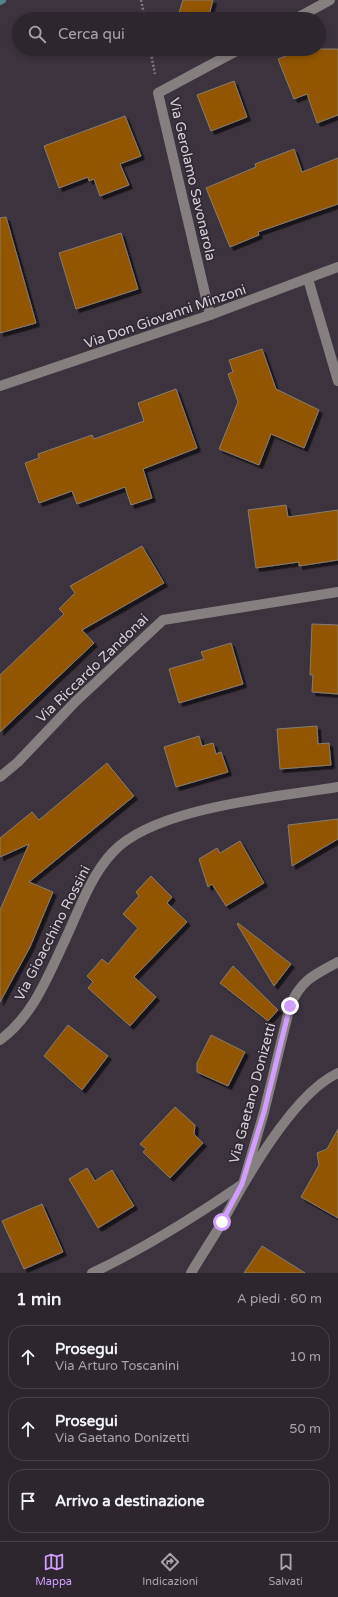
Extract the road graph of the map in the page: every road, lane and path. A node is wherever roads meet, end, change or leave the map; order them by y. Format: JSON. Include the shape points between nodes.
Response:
{"nodes":[{"id":1,"x":142,"y":0,"type":"edge"},
{"id":2,"x":330,"y":0,"type":"edge"},
{"id":3,"x":144,"y":12,"type":"edge"},
{"id":4,"x":308,"y":12,"type":"edge"},
{"id":5,"x":227,"y":56,"type":"edge"},
{"id":6,"x":338,"y":267,"type":"edge"},
{"id":7,"x":308,"y":280,"type":"junction"},
{"id":8,"x":210,"y":315,"type":"junction"},
{"id":9,"x":338,"y":381,"type":"edge"},
{"id":10,"x":0,"y":386,"type":"edge"},
{"id":11,"x":338,"y":592,"type":"edge"},
{"id":12,"x":0,"y":777,"type":"edge"},
{"id":13,"x":338,"y":787,"type":"edge"},
{"id":14,"x":338,"y":962,"type":"edge"},
{"id":15,"x":0,"y":1040,"type":"edge"},
{"id":16,"x":338,"y":1073,"type":"edge"},
{"id":17,"x":242,"y":1184,"type":"junction"},
{"id":18,"x":92,"y":1273,"type":"edge"},
{"id":19,"x":191,"y":1273,"type":"edge"}],
"edges":[{"from":1,"to":3,"type":"path"},
{"from":2,"to":4,"type":"street"},
{"from":5,"to":8,"type":"street","name":"Via Gerolamo Savonarola","via":[[158,93]]},
{"from":6,"to":7,"type":"street","name":"Via Don Giovanni Minzoni"},
{"from":7,"to":8,"type":"street","name":"Via Don Giovanni Minzoni"},
{"from":7,"to":9,"type":"street"},
{"from":8,"to":10,"type":"street","name":"Via Don Giovanni Minzoni"},
{"from":11,"to":12,"type":"street","name":"Via Riccardo Zandonai","via":[[163,620],[76,701],[18,762]]},
{"from":13,"to":15,"type":"street","name":"Via Gioacchino Rossini","via":[[221,807],[174,818],[130,837],[112,853],[95,876],[40,994],[22,1020]]},
{"from":14,"to":17,"type":"street","name":"Via Gaetano Donizetti","via":[[306,980],[296,992]]},
{"from":16,"to":17,"type":"street","via":[[330,1076],[300,1104]]},
{"from":17,"to":18,"type":"street","via":[[189,1221],[128,1256]]},
{"from":17,"to":19,"type":"street"}]}
